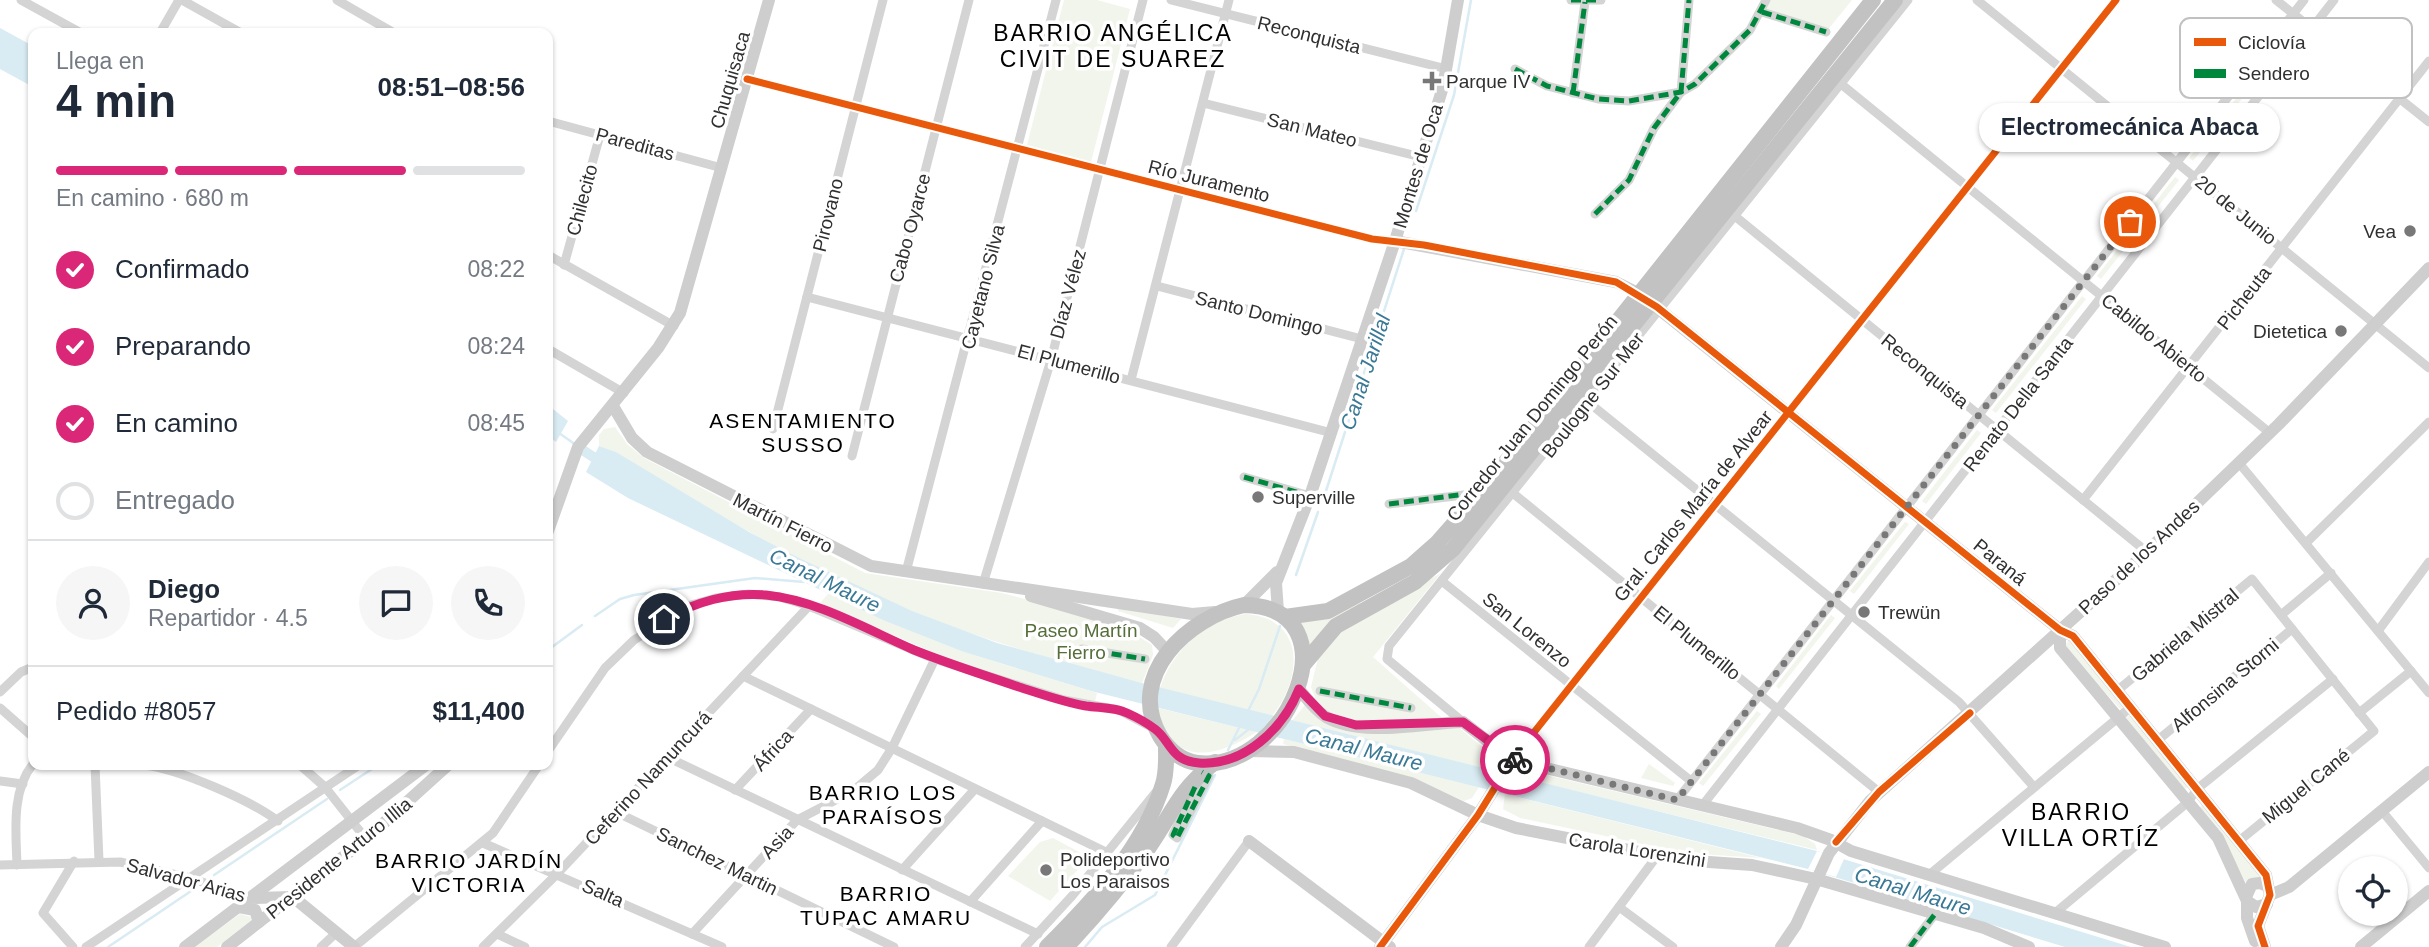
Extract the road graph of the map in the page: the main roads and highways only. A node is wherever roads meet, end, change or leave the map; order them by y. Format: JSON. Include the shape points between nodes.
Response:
{"nodes":[{"id":1,"x":1873,"y":0,"type":"edge"},
{"id":2,"x":1895,"y":0,"type":"edge"},
{"id":3,"x":1651,"y":302,"type":"junction"},
{"id":4,"x":1281,"y":615,"type":"junction"},
{"id":5,"x":1303,"y":665,"type":"junction"},
{"id":6,"x":1166,"y":746,"type":"junction"},
{"id":7,"x":1204,"y":774,"type":"junction"},
{"id":8,"x":1043,"y":941,"type":"edge"},
{"id":9,"x":1066,"y":947,"type":"edge"}],
"edges":[{"from":1,"to":3,"type":"highway","name":"Corredor Juan Domingo Perón"},
{"from":2,"to":3,"type":"highway","name":"Corredor Juan Domingo Perón"},
{"from":3,"to":4,"type":"highway","name":"Corredor Juan Domingo Perón","via":[[1437,543],[1411,566],[1328,611]]},
{"from":3,"to":5,"type":"highway","name":"Corredor Juan Domingo Perón","via":[[1453,549],[1415,582],[1336,626]]},
{"from":4,"to":5,"type":"highway","via":[[1300,640]]},
{"from":4,"to":6,"type":"highway","via":[[1244,605],[1220,612],[1193,626],[1168,652],[1151,686],[1150,706]]},
{"from":5,"to":7,"type":"highway","via":[[1299,689],[1268,735]]},
{"from":6,"to":7,"type":"highway","via":[[1195,763]]},
{"from":6,"to":8,"type":"highway","via":[[1164,783],[1151,815],[1121,864]]},
{"from":7,"to":9,"type":"highway","via":[[1177,798],[1120,887]]}]}
